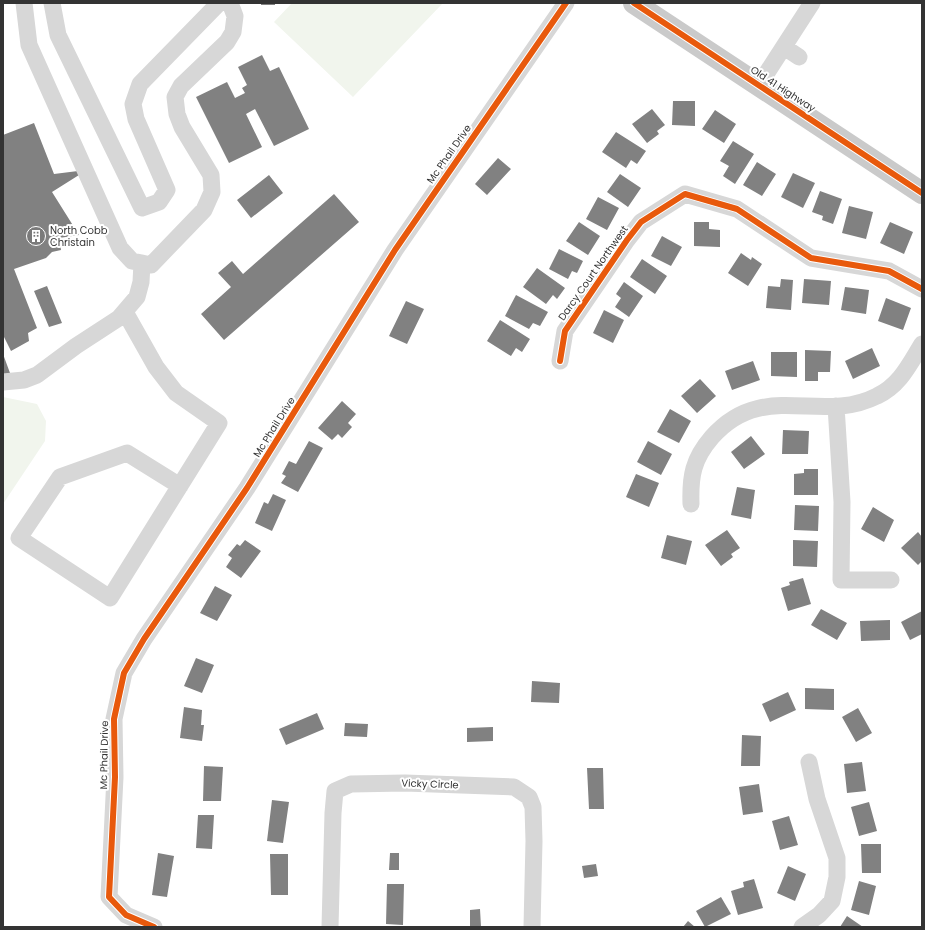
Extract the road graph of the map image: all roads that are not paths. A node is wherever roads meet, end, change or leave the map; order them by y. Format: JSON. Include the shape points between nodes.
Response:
{"nodes":[{"id":1,"x":24,"y":3,"type":"edge"},
{"id":2,"x":52,"y":3,"type":"edge"},
{"id":3,"x":219,"y":3,"type":"edge"},
{"id":4,"x":230,"y":3,"type":"edge"},
{"id":5,"x":566,"y":3,"type":"edge"},
{"id":6,"x":634,"y":3,"type":"edge"},
{"id":7,"x":812,"y":3,"type":"edge"},
{"id":8,"x":784,"y":47,"type":"junction"},
{"id":9,"x":799,"y":57,"type":"dead end"},
{"id":10,"x":758,"y":85,"type":"junction"},
{"id":11,"x":922,"y":193,"type":"edge"},
{"id":12,"x":142,"y":263,"type":"junction"},
{"id":13,"x":922,"y":288,"type":"edge"},
{"id":14,"x":125,"y":312,"type":"junction"},
{"id":15,"x":922,"y":344,"type":"edge"},
{"id":16,"x":560,"y":361,"type":"dead end"},
{"id":17,"x":3,"y":382,"type":"edge"},
{"id":18,"x":836,"y":406,"type":"junction"},
{"id":19,"x":180,"y":486,"type":"junction"},
{"id":20,"x":692,"y":504,"type":"dead end"},
{"id":21,"x":891,"y":580,"type":"dead end"},
{"id":22,"x":809,"y":762,"type":"dead end"},
{"id":23,"x":154,"y":927,"type":"edge"},
{"id":24,"x":330,"y":927,"type":"edge"},
{"id":25,"x":532,"y":927,"type":"edge"},
{"id":26,"x":802,"y":927,"type":"edge"}],
"edges":[{"from":1,"to":12,"type":"street","via":[[30,45],[120,248],[132,261]]},
{"from":2,"to":3,"type":"street","via":[[58,35],[142,208],[159,202],[167,190],[136,119],[133,104],[140,84]]},
{"from":4,"to":12,"type":"street","via":[[235,16],[233,32],[227,42],[185,81],[175,97],[182,127],[211,175],[212,192],[204,210],[151,265]]},
{"from":5,"to":23,"type":"street","name":"Mc Phail Drive","via":[[395,250],[247,488],[144,639],[124,673],[114,719],[115,777],[109,897],[126,916]]},
{"from":6,"to":10,"type":"main road","name":"Old 41 Highway"},
{"from":7,"to":8,"type":"street"},
{"from":8,"to":9,"type":"street"},
{"from":8,"to":10,"type":"street"},
{"from":10,"to":11,"type":"main road","name":"Old 41 Highway"},
{"from":12,"to":14,"type":"street","via":[[137,297]]},
{"from":13,"to":16,"type":"street","name":"Darcy Court Northwest","via":[[889,271],[811,258],[737,209],[685,194],[641,222],[626,240],[565,331]]},
{"from":14,"to":17,"type":"street","via":[[37,375],[24,380]]},
{"from":14,"to":19,"type":"street","via":[[156,367],[176,393],[219,423]]},
{"from":15,"to":18,"type":"street","via":[[903,375],[890,389],[865,402]]},
{"from":18,"to":20,"type":"street","via":[[772,405],[750,409],[732,418],[720,428],[699,455],[692,471]]},
{"from":18,"to":21,"type":"street","via":[[842,502],[840,580]]},
{"from":19,"to":19,"type":"street","via":[[110,598],[19,538],[60,478],[127,453]]},
{"from":22,"to":26,"type":"street","via":[[817,799],[837,858],[837,877],[832,900],[819,915]]},
{"from":24,"to":25,"type":"street","name":"Vicky Circle","via":[[335,791],[351,784],[405,783],[514,788],[530,797],[533,807],[534,841]]}]}
